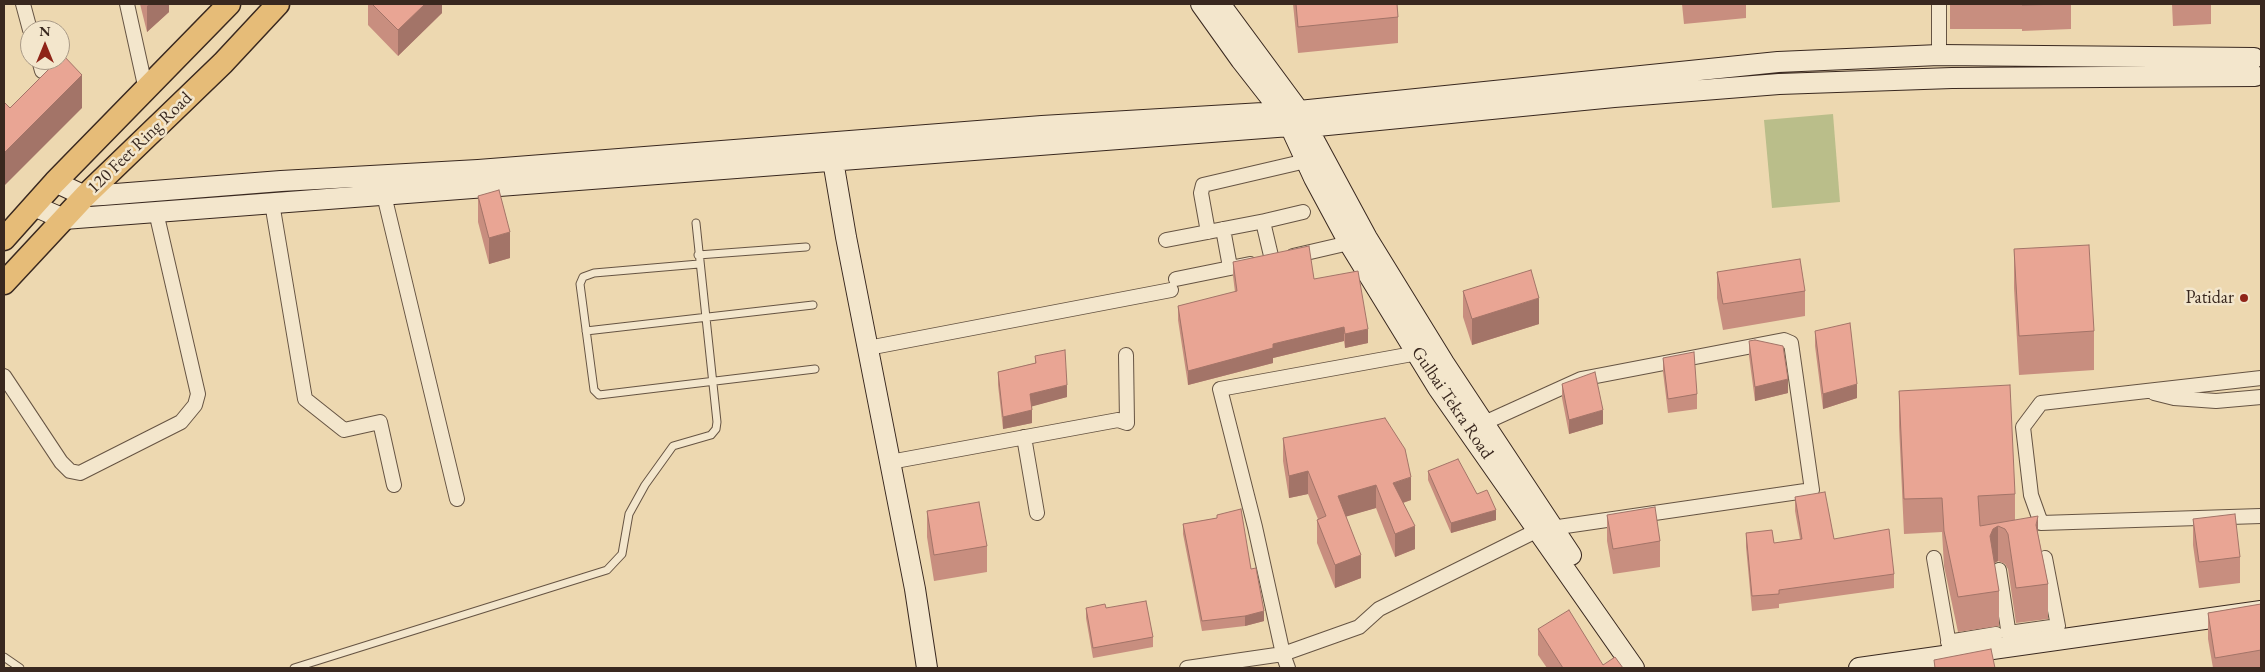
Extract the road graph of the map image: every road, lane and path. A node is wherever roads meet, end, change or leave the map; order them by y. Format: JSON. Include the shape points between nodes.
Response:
{"nodes":[{"id":1,"x":23,"y":4,"type":"edge"},
{"id":2,"x":127,"y":4,"type":"edge"},
{"id":3,"x":229,"y":4,"type":"edge"},
{"id":4,"x":278,"y":4,"type":"edge"},
{"id":5,"x":1201,"y":4,"type":"edge"},
{"id":6,"x":1220,"y":4,"type":"edge"},
{"id":7,"x":1939,"y":4,"type":"edge"},
{"id":8,"x":27,"y":20,"type":"edge"},
{"id":9,"x":1939,"y":55,"type":"junction"},
{"id":10,"x":2258,"y":66,"type":"edge"},
{"id":11,"x":146,"y":90,"type":"junction"},
{"id":12,"x":1294,"y":119,"type":"junction"},
{"id":13,"x":832,"y":151,"type":"junction"},
{"id":14,"x":1306,"y":161,"type":"junction"},
{"id":15,"x":55,"y":182,"type":"junction"},
{"id":16,"x":384,"y":195,"type":"junction"},
{"id":17,"x":85,"y":196,"type":"junction"},
{"id":18,"x":272,"y":203,"type":"junction"},
{"id":19,"x":34,"y":206,"type":"junction"},
{"id":20,"x":156,"y":212,"type":"junction"},
{"id":21,"x":1303,"y":212,"type":"dead end"},
{"id":22,"x":64,"y":219,"type":"junction"},
{"id":23,"x":1265,"y":221,"type":"junction"},
{"id":24,"x":696,"y":223,"type":"dead end"},
{"id":25,"x":1223,"y":229,"type":"junction"},
{"id":26,"x":1208,"y":232,"type":"junction"},
{"id":27,"x":4,"y":239,"type":"edge"},
{"id":28,"x":1166,"y":240,"type":"dead end"},
{"id":29,"x":1349,"y":243,"type":"junction"},
{"id":30,"x":806,"y":247,"type":"dead end"},
{"id":31,"x":698,"y":255,"type":"junction"},
{"id":32,"x":1272,"y":260,"type":"junction"},
{"id":33,"x":699,"y":264,"type":"junction"},
{"id":34,"x":1230,"y":267,"type":"junction"},
{"id":35,"x":4,"y":283,"type":"edge"},
{"id":36,"x":813,"y":305,"type":"dead end"},
{"id":37,"x":705,"y":317,"type":"junction"},
{"id":38,"x":586,"y":331,"type":"junction"},
{"id":39,"x":868,"y":348,"type":"junction"},
{"id":40,"x":1418,"y":353,"type":"junction"},
{"id":41,"x":1126,"y":355,"type":"dead end"},
{"id":42,"x":815,"y":369,"type":"dead end"},
{"id":43,"x":4,"y":376,"type":"edge"},
{"id":44,"x":2261,"y":378,"type":"edge"},
{"id":45,"x":713,"y":383,"type":"junction"},
{"id":46,"x":2144,"y":390,"type":"junction"},
{"id":47,"x":2261,"y":397,"type":"edge"},
{"id":48,"x":1484,"y":422,"type":"junction"},
{"id":49,"x":1024,"y":437,"type":"junction"},
{"id":50,"x":890,"y":462,"type":"junction"},
{"id":51,"x":394,"y":485,"type":"dead end"},
{"id":52,"x":458,"y":499,"type":"dead end"},
{"id":53,"x":1037,"y":513,"type":"dead end"},
{"id":54,"x":2261,"y":516,"type":"edge"},
{"id":55,"x":1546,"y":529,"type":"junction"},
{"id":56,"x":1934,"y":558,"type":"dead end"},
{"id":57,"x":2045,"y":558,"type":"edge"},
{"id":58,"x":1999,"y":570,"type":"dead end"},
{"id":59,"x":2261,"y":611,"type":"edge"},
{"id":60,"x":2059,"y":633,"type":"junction"},
{"id":61,"x":2005,"y":638,"type":"junction"},
{"id":62,"x":1950,"y":649,"type":"junction"},
{"id":63,"x":1282,"y":654,"type":"junction"},
{"id":64,"x":4,"y":657,"type":"edge"},
{"id":65,"x":1627,"y":666,"type":"edge"},
{"id":66,"x":20,"y":668,"type":"edge"},
{"id":67,"x":294,"y":668,"type":"edge"},
{"id":68,"x":927,"y":668,"type":"edge"},
{"id":69,"x":1187,"y":668,"type":"edge"},
{"id":70,"x":1288,"y":668,"type":"edge"},
{"id":71,"x":1649,"y":668,"type":"edge"},
{"id":72,"x":1859,"y":668,"type":"edge"}],
"edges":[{"from":1,"to":8,"type":"street"},
{"from":2,"to":11,"type":"street"},
{"from":3,"to":11,"type":"main road","name":"120 Feet Ring Road"},
{"from":4,"to":17,"type":"main road","name":"120 Feet Ring Road","via":[[223,63]]},
{"from":5,"to":12,"type":"main road","name":"Gulbai Tekra Road"},
{"from":6,"to":12,"type":"main road","name":"Gulbai Tekra Road"},
{"from":7,"to":9,"type":"street"},
{"from":9,"to":10,"type":"main road"},
{"from":9,"to":12,"type":"main road","via":[[1778,62]]},
{"from":10,"to":12,"type":"main road","via":[[1778,84]]},
{"from":11,"to":15,"type":"main road","name":"120 Feet Ring Road"},
{"from":12,"to":13,"type":"main road"},
{"from":12,"to":14,"type":"main road","name":"Gulbai Tekra Road"},
{"from":12,"to":48,"type":"main road","name":"Gulbai Tekra Road","via":[[1444,364]]},
{"from":13,"to":16,"type":"main road"},
{"from":13,"to":17,"type":"main road"},
{"from":13,"to":39,"type":"main road"},
{"from":14,"to":26,"type":"street","via":[[1204,185],[1201,193]]},
{"from":14,"to":29,"type":"main road","name":"Gulbai Tekra Road"},
{"from":15,"to":17,"type":"main road"},
{"from":15,"to":19,"type":"main road","name":"120 Feet Ring Road"},
{"from":16,"to":18,"type":"main road"},
{"from":16,"to":52,"type":"street"},
{"from":17,"to":22,"type":"main road","name":"120 Feet Ring Road"},
{"from":18,"to":20,"type":"main road"},
{"from":18,"to":51,"type":"street","via":[[306,400],[344,430],[380,422]]},
{"from":19,"to":22,"type":"main road"},
{"from":19,"to":27,"type":"main road"},
{"from":20,"to":22,"type":"main road"},
{"from":20,"to":43,"type":"street","via":[[198,394],[195,406],[181,422],[80,473],[70,471]]},
{"from":21,"to":23,"type":"street"},
{"from":22,"to":35,"type":"main road","name":"120 Feet Ring Road"},
{"from":23,"to":25,"type":"street"},
{"from":23,"to":32,"type":"street"},
{"from":24,"to":31,"type":"lane"},
{"from":25,"to":26,"type":"street"},
{"from":25,"to":34,"type":"street"},
{"from":26,"to":28,"type":"street"},
{"from":29,"to":32,"type":"street"},
{"from":29,"to":40,"type":"main road","name":"Gulbai Tekra Road"},
{"from":30,"to":31,"type":"lane"},
{"from":31,"to":33,"type":"lane"},
{"from":32,"to":34,"type":"street"},
{"from":33,"to":37,"type":"lane"},
{"from":33,"to":38,"type":"lane","via":[[594,273],[583,277],[580,284]]},
{"from":34,"to":39,"type":"street","via":[[1174,284]]},
{"from":36,"to":37,"type":"lane"},
{"from":37,"to":38,"type":"lane"},
{"from":37,"to":45,"type":"lane"},
{"from":38,"to":45,"type":"lane","via":[[594,390],[599,395]]},
{"from":39,"to":50,"type":"main road"},
{"from":40,"to":55,"type":"main road","name":"Gulbai Tekra Road","via":[[1438,388]]},
{"from":40,"to":63,"type":"street","via":[[1220,389],[1255,527]]},
{"from":41,"to":49,"type":"street","via":[[1127,423],[1118,420]]},
{"from":42,"to":45,"type":"lane"},
{"from":44,"to":46,"type":"street"},
{"from":45,"to":67,"type":"lane","via":[[716,429],[711,435],[673,446],[629,514],[622,554],[608,570]]},
{"from":46,"to":47,"type":"street","via":[[2174,398]]},
{"from":46,"to":54,"type":"street","via":[[2041,403],[2023,427],[2031,495],[2042,523]]},
{"from":48,"to":55,"type":"main road","name":"Gulbai Tekra Road"},
{"from":48,"to":55,"type":"street","via":[[1581,379],[1784,340],[1791,343],[1812,490]]},
{"from":49,"to":50,"type":"street"},
{"from":49,"to":53,"type":"street"},
{"from":50,"to":68,"type":"main road"},
{"from":55,"to":63,"type":"street","via":[[1379,609],[1359,627]]},
{"from":55,"to":65,"type":"main road","name":"Gulbai Tekra Road"},
{"from":55,"to":71,"type":"main road","name":"Gulbai Tekra Road","via":[[1584,575]]},
{"from":56,"to":62,"type":"street"},
{"from":57,"to":60,"type":"street"},
{"from":58,"to":61,"type":"street"},
{"from":59,"to":60,"type":"main road"},
{"from":60,"to":61,"type":"main road"},
{"from":61,"to":62,"type":"main road"},
{"from":62,"to":72,"type":"main road"},
{"from":63,"to":69,"type":"street"},
{"from":63,"to":70,"type":"street"},
{"from":64,"to":66,"type":"lane"}]}
